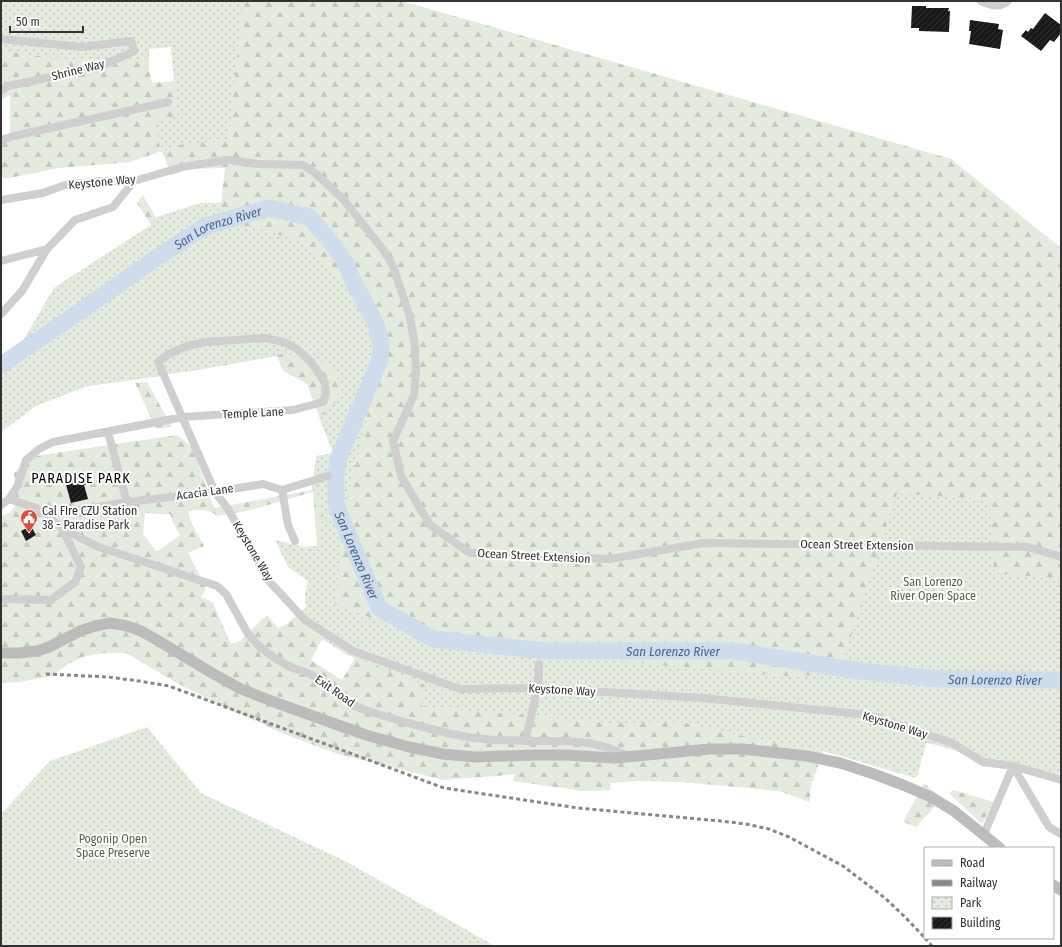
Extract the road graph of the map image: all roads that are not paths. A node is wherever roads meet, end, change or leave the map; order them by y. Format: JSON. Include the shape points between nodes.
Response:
{"nodes":[{"id":1,"x":982,"y":1,"type":"edge"},
{"id":2,"x":1008,"y":1,"type":"edge"},
{"id":3,"x":1,"y":39,"type":"edge"},
{"id":4,"x":1,"y":92,"type":"edge"},
{"id":5,"x":168,"y":102,"type":"dead end"},
{"id":6,"x":1,"y":140,"type":"edge"},
{"id":7,"x":227,"y":160,"type":"joint"},
{"id":8,"x":134,"y":181,"type":"junction"},
{"id":9,"x":1,"y":200,"type":"edge"},
{"id":10,"x":47,"y":249,"type":"junction"},
{"id":11,"x":1,"y":261,"type":"edge"},
{"id":12,"x":1,"y":314,"type":"edge"},
{"id":13,"x":323,"y":402,"type":"joint"},
{"id":14,"x":183,"y":416,"type":"junction"},
{"id":15,"x":108,"y":432,"type":"junction"},
{"id":16,"x":328,"y":476,"type":"dead end"},
{"id":17,"x":282,"y":490,"type":"junction"},
{"id":18,"x":215,"y":492,"type":"junction"},
{"id":19,"x":9,"y":499,"type":"junction"},
{"id":20,"x":127,"y":502,"type":"junction"},
{"id":21,"x":1,"y":505,"type":"edge"},
{"id":22,"x":80,"y":510,"type":"dead end"},
{"id":23,"x":62,"y":528,"type":"junction"},
{"id":24,"x":295,"y":541,"type":"dead end"},
{"id":25,"x":1061,"y":557,"type":"edge"},
{"id":26,"x":1,"y":599,"type":"edge"},
{"id":27,"x":1,"y":653,"type":"edge"},
{"id":28,"x":539,"y":664,"type":"dead end"},
{"id":29,"x":538,"y":688,"type":"junction"},
{"id":30,"x":525,"y":741,"type":"junction"},
{"id":31,"x":630,"y":757,"type":"junction"},
{"id":32,"x":1013,"y":766,"type":"junction"},
{"id":33,"x":1061,"y":780,"type":"edge"},
{"id":34,"x":984,"y":834,"type":"junction"},
{"id":35,"x":1061,"y":834,"type":"edge"},
{"id":36,"x":999,"y":847,"type":"edge"}],
"edges":[{"from":1,"to":2,"type":"street","via":[[1000,6]]},
{"from":3,"to":4,"type":"street","name":"Shrine Way","via":[[82,47],[131,41],[134,51],[99,67],[8,86]]},
{"from":5,"to":6,"type":"street"},
{"from":7,"to":8,"type":"street","name":"Keystone Way","via":[[182,167]]},
{"from":7,"to":25,"type":"street","name":"Ocean Street Extension","via":[[304,165],[343,199],[384,251],[393,266],[410,317],[416,347],[414,395],[393,441],[401,476],[430,525],[470,553],[609,559],[704,543],[1028,547]]},
{"from":8,"to":9,"type":"street","name":"Keystone Way","via":[[100,180],[65,185]]},
{"from":8,"to":10,"type":"street","via":[[112,207],[75,220]]},
{"from":10,"to":11,"type":"street"},
{"from":10,"to":12,"type":"street","via":[[22,292]]},
{"from":13,"to":14,"type":"street","name":"Temple Lane","via":[[293,410]]},
{"from":13,"to":14,"type":"street","name":"Keystone Way","via":[[326,394],[325,383],[311,362],[284,342],[265,338],[206,342],[187,346],[158,362]]},
{"from":14,"to":15,"type":"street"},
{"from":14,"to":18,"type":"street","name":"Keystone Way"},
{"from":15,"to":19,"type":"street","via":[[53,442],[39,449],[26,460],[18,485]]},
{"from":15,"to":20,"type":"street"},
{"from":16,"to":17,"type":"street"},
{"from":17,"to":18,"type":"street","name":"Acacia Lane","via":[[263,484]]},
{"from":17,"to":24,"type":"street","via":[[288,525]]},
{"from":18,"to":20,"type":"street","name":"Acacia Lane"},
{"from":18,"to":29,"type":"street","name":"Keystone Way","via":[[228,509],[268,580],[305,620],[353,651],[460,689]]},
{"from":19,"to":21,"type":"street"},
{"from":19,"to":23,"type":"street","via":[[39,509]]},
{"from":20,"to":22,"type":"street","name":"Acacia Lane"},
{"from":23,"to":26,"type":"street","via":[[81,567],[75,582],[51,600]]},
{"from":23,"to":30,"type":"street","name":"Exit Road","via":[[96,546],[217,586],[226,594],[248,634],[259,646],[290,667],[323,681],[354,706],[447,733],[473,738]]},
{"from":27,"to":31,"type":"main road","via":[[37,651],[87,629],[110,623],[141,631],[241,689],[366,735],[410,747],[474,757],[535,754]]},
{"from":28,"to":29,"type":"street"},
{"from":29,"to":30,"type":"street"},
{"from":29,"to":32,"type":"street","name":"Keystone Way","via":[[703,698],[869,715],[952,743],[983,762]]},
{"from":30,"to":31,"type":"street","name":"Exit Road","via":[[590,744],[609,748]]},
{"from":31,"to":34,"type":"main road","via":[[710,749],[807,756],[881,776],[931,797]]},
{"from":32,"to":33,"type":"street","name":"Keystone Way"},
{"from":32,"to":34,"type":"street"},
{"from":32,"to":35,"type":"street","via":[[1049,827]]},
{"from":34,"to":36,"type":"main road"}]}
